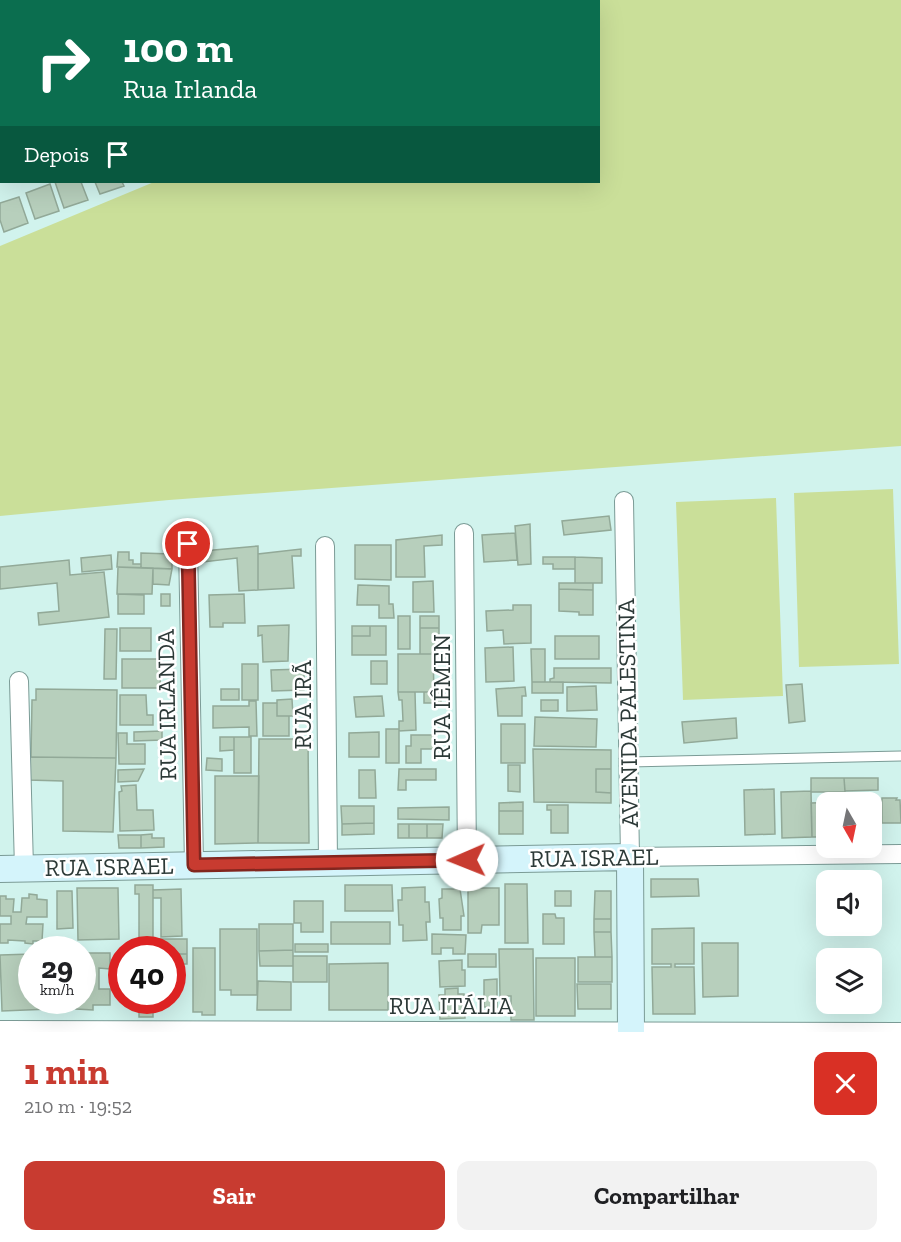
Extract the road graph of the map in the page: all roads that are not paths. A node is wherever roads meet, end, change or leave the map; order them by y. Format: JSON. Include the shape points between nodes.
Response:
{"nodes":[{"id":1,"x":624,"y":501,"type":"dead end"},
{"id":2,"x":464,"y":533,"type":"dead end"},
{"id":3,"x":188,"y":544,"type":"dead end"},
{"id":4,"x":325,"y":546,"type":"dead end"},
{"id":5,"x":19,"y":681,"type":"dead end"},
{"id":6,"x":901,"y":756,"type":"edge"},
{"id":7,"x":628,"y":762,"type":"junction"},
{"id":8,"x":901,"y":854,"type":"edge"},
{"id":9,"x":630,"y":857,"type":"junction"},
{"id":10,"x":467,"y":860,"type":"junction"},
{"id":11,"x":328,"y":863,"type":"junction"},
{"id":12,"x":194,"y":865,"type":"junction"},
{"id":13,"x":12,"y":868,"type":"edge"},
{"id":14,"x":0,"y":1030,"type":"edge"},
{"id":15,"x":631,"y":1031,"type":"edge"},
{"id":16,"x":901,"y":1032,"type":"edge"}],
"edges":[{"from":1,"to":7,"type":"street","name":"AVENIDA PALESTINA"},
{"from":2,"to":10,"type":"street","name":"RUA IÊMEN"},
{"from":3,"to":12,"type":"street","name":"RUA IRLANDA"},
{"from":4,"to":11,"type":"street","name":"RUA IRÃ"},
{"from":5,"to":13,"type":"street"},
{"from":6,"to":7,"type":"lane"},
{"from":7,"to":9,"type":"street","name":"AVENIDA PALESTINA"},
{"from":8,"to":9,"type":"street","name":"RUA ISRAEL"},
{"from":9,"to":10,"type":"street","name":"RUA ISRAEL"},
{"from":9,"to":15,"type":"street","name":"AVENIDA PALESTINA"},
{"from":10,"to":11,"type":"street","name":"RUA ISRAEL"},
{"from":11,"to":12,"type":"street","name":"RUA ISRAEL"},
{"from":12,"to":13,"type":"street","name":"RUA ISRAEL"},
{"from":14,"to":15,"type":"street","name":"RUA ITÁLIA"},
{"from":15,"to":16,"type":"street","name":"RUA ITÁLIA"}]}
